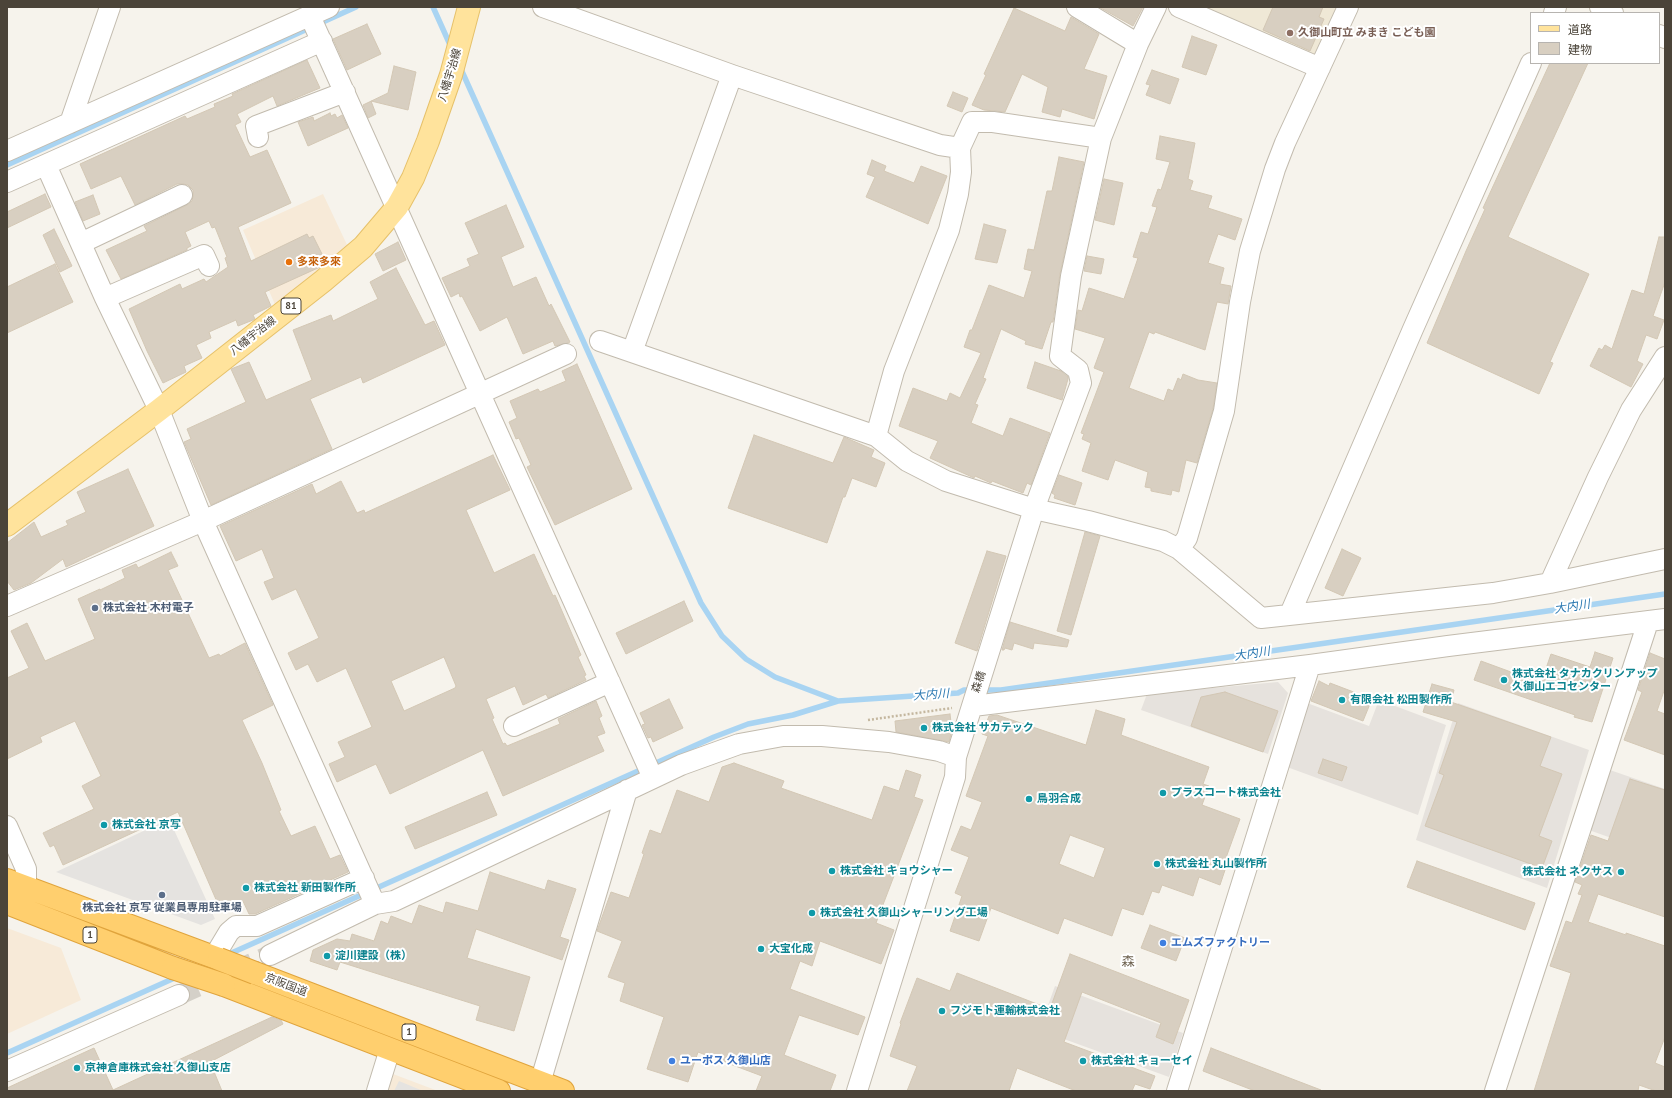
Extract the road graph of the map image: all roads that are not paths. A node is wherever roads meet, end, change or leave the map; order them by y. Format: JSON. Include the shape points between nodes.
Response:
{"nodes":[{"id":1,"x":110,"y":7,"type":"edge"},
{"id":2,"x":329,"y":7,"type":"edge"},
{"id":3,"x":469,"y":7,"type":"edge"},
{"id":4,"x":543,"y":7,"type":"edge"},
{"id":5,"x":1077,"y":7,"type":"edge"},
{"id":6,"x":1156,"y":7,"type":"edge"},
{"id":7,"x":1179,"y":7,"type":"edge"},
{"id":8,"x":1348,"y":7,"type":"edge"},
{"id":9,"x":1600,"y":7,"type":"edge"},
{"id":10,"x":1610,"y":12,"type":"edge"},
{"id":11,"x":316,"y":29,"type":"junction"},
{"id":12,"x":1138,"y":44,"type":"junction"},
{"id":13,"x":1531,"y":64,"type":"edge"},
{"id":14,"x":1320,"y":68,"type":"junction"},
{"id":15,"x":732,"y":75,"type":"junction"},
{"id":16,"x":345,"y":92,"type":"junction"},
{"id":17,"x":70,"y":123,"type":"junction"},
{"id":18,"x":258,"y":137,"type":"dead end"},
{"id":19,"x":1101,"y":138,"type":"junction"},
{"id":20,"x":960,"y":148,"type":"junction"},
{"id":21,"x":7,"y":151,"type":"edge"},
{"id":22,"x":46,"y":164,"type":"junction"},
{"id":23,"x":7,"y":182,"type":"edge"},
{"id":24,"x":182,"y":195,"type":"dead end"},
{"id":25,"x":396,"y":207,"type":"junction"},
{"id":26,"x":81,"y":243,"type":"junction"},
{"id":27,"x":209,"y":266,"type":"dead end"},
{"id":28,"x":105,"y":298,"type":"junction"},
{"id":29,"x":600,"y":341,"type":"dead end"},
{"id":30,"x":632,"y":352,"type":"junction"},
{"id":31,"x":566,"y":354,"type":"dead end"},
{"id":32,"x":1665,"y":357,"type":"edge"},
{"id":33,"x":480,"y":392,"type":"junction"},
{"id":34,"x":159,"y":410,"type":"junction"},
{"id":35,"x":876,"y":436,"type":"junction"},
{"id":36,"x":1034,"y":509,"type":"junction"},
{"id":37,"x":203,"y":521,"type":"junction"},
{"id":38,"x":7,"y":525,"type":"edge"},
{"id":39,"x":1179,"y":549,"type":"junction"},
{"id":40,"x":1665,"y":560,"type":"edge"},
{"id":41,"x":1550,"y":583,"type":"junction"},
{"id":42,"x":7,"y":606,"type":"edge"},
{"id":43,"x":1290,"y":614,"type":"junction"},
{"id":44,"x":1656,"y":621,"type":"edge"},
{"id":45,"x":1310,"y":665,"type":"junction"},
{"id":46,"x":610,"y":682,"type":"junction"},
{"id":47,"x":973,"y":702,"type":"junction"},
{"id":48,"x":514,"y":726,"type":"dead end"},
{"id":49,"x":956,"y":757,"type":"junction"},
{"id":50,"x":653,"y":778,"type":"junction"},
{"id":51,"x":627,"y":790,"type":"junction"},
{"id":52,"x":7,"y":826,"type":"edge"},
{"id":53,"x":364,"y":878,"type":"junction"},
{"id":54,"x":16,"y":884,"type":"edge"},
{"id":55,"x":7,"y":903,"type":"edge"},
{"id":56,"x":375,"y":904,"type":"junction"},
{"id":57,"x":270,"y":955,"type":"tunnel mouth"},
{"id":58,"x":217,"y":958,"type":"junction"},
{"id":59,"x":179,"y":995,"type":"tunnel mouth"},
{"id":60,"x":390,"y":1049,"type":"junction"},
{"id":61,"x":7,"y":1071,"type":"edge"},
{"id":62,"x":540,"y":1083,"type":"junction"},
{"id":63,"x":376,"y":1091,"type":"edge"},
{"id":64,"x":499,"y":1091,"type":"edge"},
{"id":65,"x":564,"y":1091,"type":"edge"},
{"id":66,"x":857,"y":1091,"type":"edge"},
{"id":67,"x":1177,"y":1091,"type":"edge"},
{"id":68,"x":1495,"y":1091,"type":"edge"}],
"edges":[{"from":1,"to":17,"type":"street"},
{"from":2,"to":11,"type":"street"},
{"from":3,"to":25,"type":"main road","name":"八幡宇治線","number":"81","via":[[451,75],[428,141],[413,178]]},
{"from":4,"to":15,"type":"street"},
{"from":5,"to":12,"type":"street"},
{"from":6,"to":12,"type":"street"},
{"from":7,"to":14,"type":"street"},
{"from":8,"to":14,"type":"street"},
{"from":9,"to":10,"type":"street"},
{"from":11,"to":16,"type":"street"},
{"from":11,"to":17,"type":"street"},
{"from":11,"to":22,"type":"street"},
{"from":12,"to":19,"type":"street"},
{"from":13,"to":43,"type":"street"},
{"from":14,"to":39,"type":"street","via":[[1275,169],[1253,244],[1240,302],[1224,411],[1187,538]]},
{"from":15,"to":20,"type":"street","via":[[940,145]]},
{"from":15,"to":30,"type":"street"},
{"from":16,"to":18,"type":"street","via":[[256,126]]},
{"from":16,"to":25,"type":"street"},
{"from":17,"to":21,"type":"street"},
{"from":19,"to":20,"type":"street","via":[[992,122],[972,122]]},
{"from":19,"to":36,"type":"street","name":"森橋","via":[[1071,276],[1060,356],[1078,370],[1081,383]]},
{"from":20,"to":35,"type":"street","via":[[961,172],[949,230],[894,371]]},
{"from":22,"to":23,"type":"street"},
{"from":22,"to":26,"type":"street"},
{"from":24,"to":26,"type":"street"},
{"from":25,"to":33,"type":"street"},
{"from":25,"to":34,"type":"main road","name":"八幡宇治線","number":"81","via":[[357,252]]},
{"from":26,"to":28,"type":"street"},
{"from":27,"to":28,"type":"street","via":[[204,255]]},
{"from":28,"to":34,"type":"street"},
{"from":29,"to":30,"type":"street"},
{"from":30,"to":35,"type":"street"},
{"from":31,"to":33,"type":"street"},
{"from":32,"to":41,"type":"street","via":[[1631,410]]},
{"from":33,"to":37,"type":"street"},
{"from":33,"to":46,"type":"street"},
{"from":34,"to":37,"type":"street"},
{"from":34,"to":38,"type":"main road","name":"八幡宇治線","number":"81"},
{"from":35,"to":36,"type":"street","via":[[907,461],[946,481]]},
{"from":36,"to":39,"type":"street","via":[[1163,541]]},
{"from":36,"to":47,"type":"street","name":"森橋"},
{"from":37,"to":42,"type":"street"},
{"from":37,"to":53,"type":"street"},
{"from":39,"to":43,"type":"street","via":[[1261,618]]},
{"from":40,"to":41,"type":"street"},
{"from":41,"to":43,"type":"street","via":[[1493,593]]},
{"from":44,"to":45,"type":"street"},
{"from":44,"to":68,"type":"street"},
{"from":45,"to":47,"type":"street"},
{"from":45,"to":67,"type":"street"},
{"from":46,"to":48,"type":"street"},
{"from":46,"to":50,"type":"street"},
{"from":47,"to":49,"type":"street","name":"森橋"},
{"from":49,"to":50,"type":"street","via":[[889,742],[822,736],[783,736],[738,744]]},
{"from":49,"to":66,"type":"street","name":"森橋","via":[[955,777]]},
{"from":50,"to":51,"type":"street"},
{"from":51,"to":56,"type":"street","via":[[394,902]]},
{"from":51,"to":62,"type":"street"},
{"from":52,"to":54,"type":"street","via":[[26,868]]},
{"from":53,"to":56,"type":"street"},
{"from":53,"to":58,"type":"street","via":[[257,926],[236,926],[229,932]]},
{"from":54,"to":58,"type":"highway","name":"京阪国道","number":"1"},
{"from":55,"to":60,"type":"highway","name":"京阪国道","number":"1","bridge":true},
{"from":56,"to":57,"type":"street"},
{"from":58,"to":62,"type":"highway","name":"京阪国道","number":"1","bridge":true},
{"from":59,"to":61,"type":"street"},
{"from":60,"to":63,"type":"street"},
{"from":60,"to":64,"type":"highway","name":"京阪国道","number":"1"},
{"from":62,"to":65,"type":"highway","name":"京阪国道","number":"1"}]}
